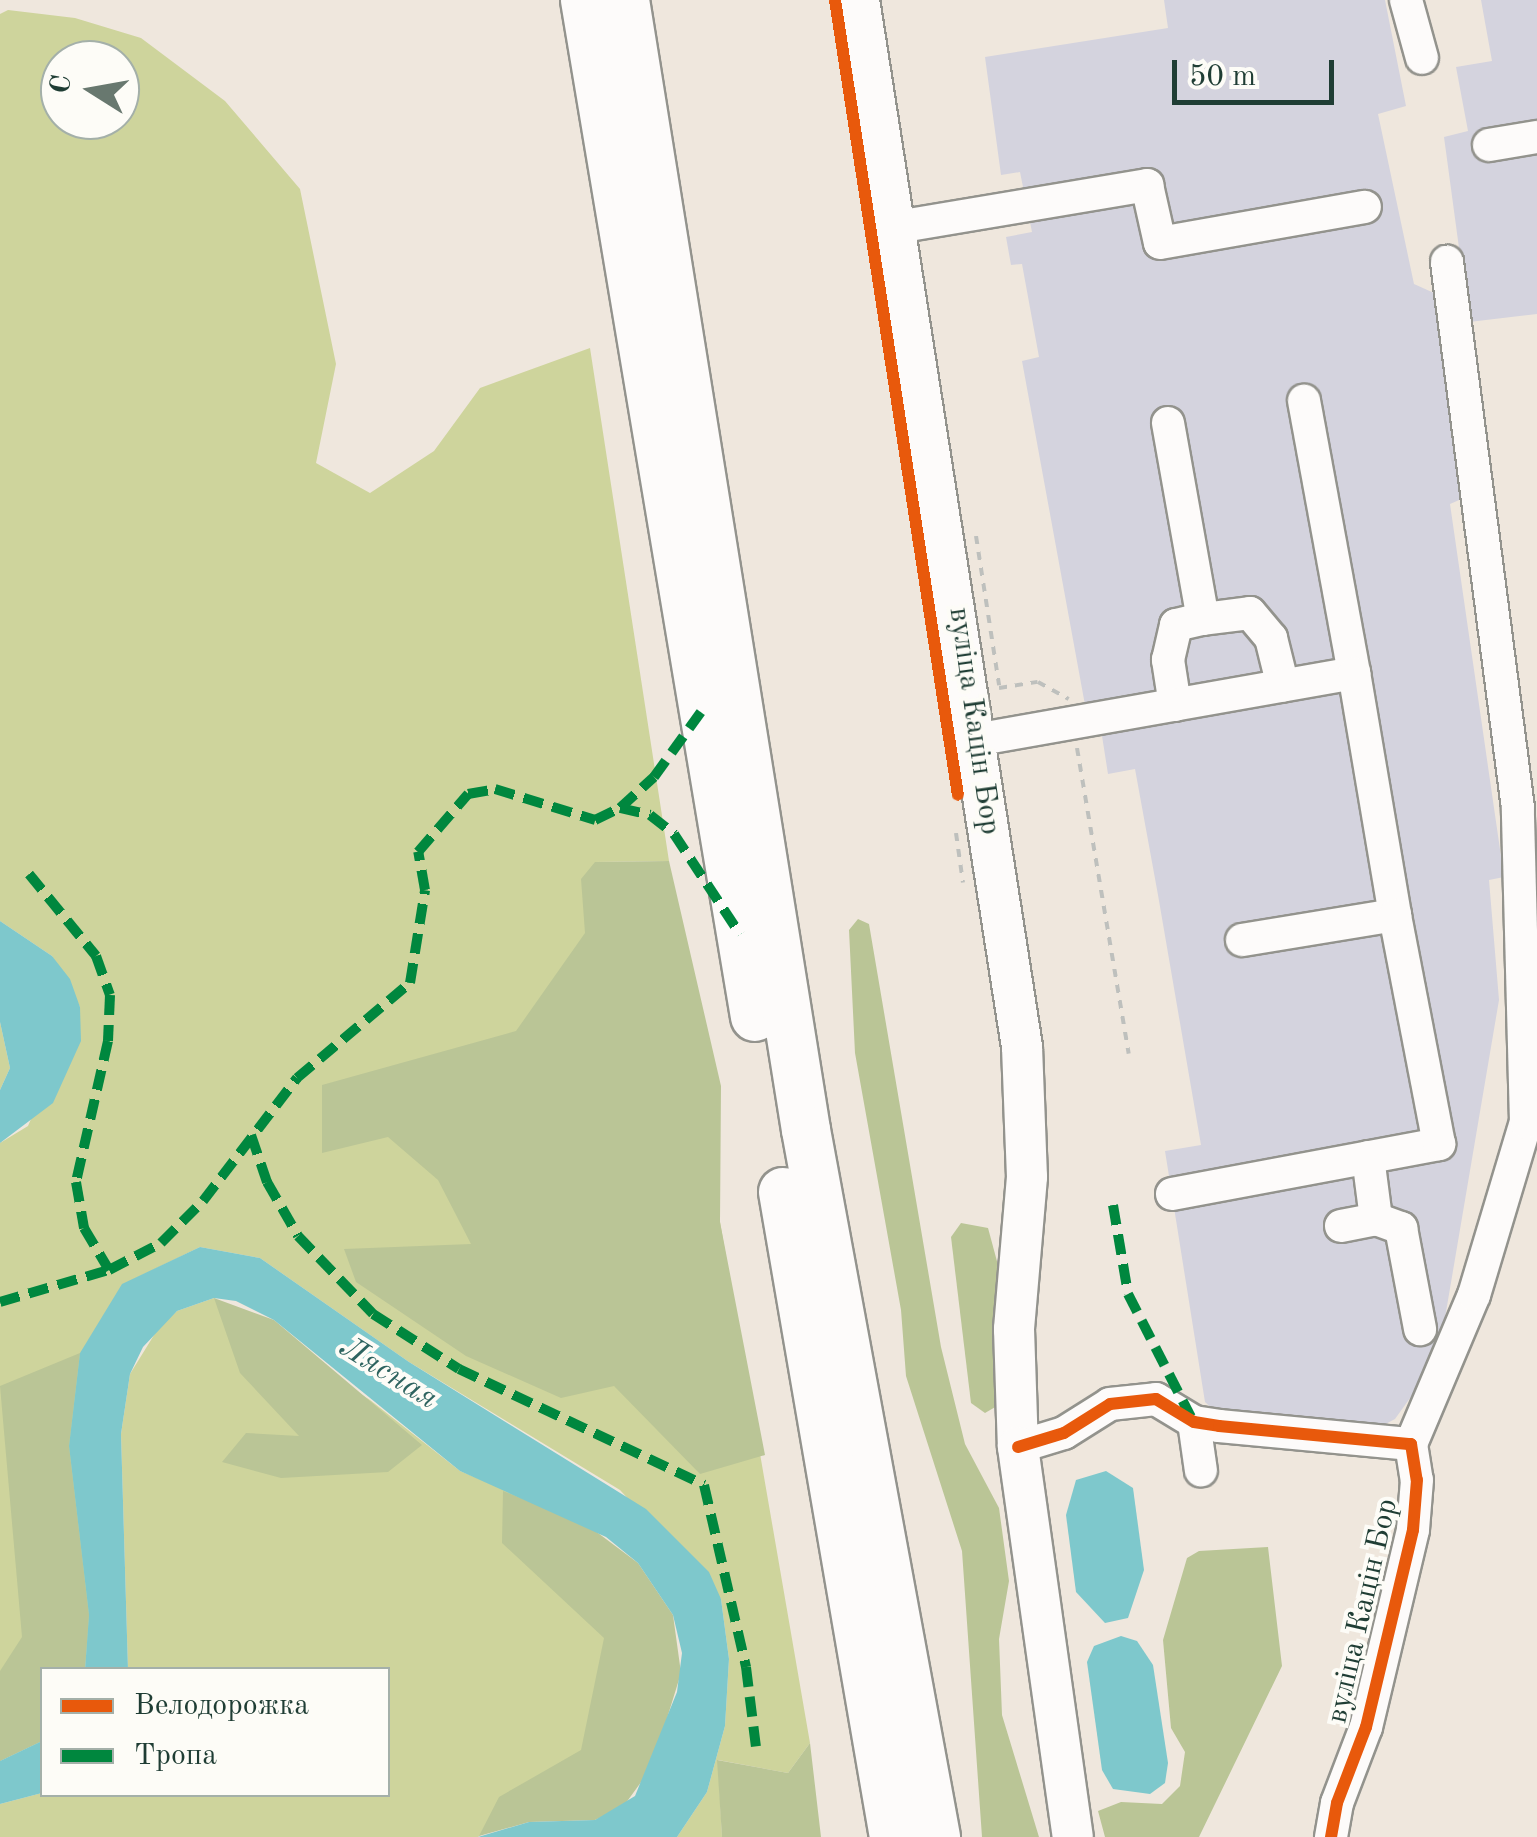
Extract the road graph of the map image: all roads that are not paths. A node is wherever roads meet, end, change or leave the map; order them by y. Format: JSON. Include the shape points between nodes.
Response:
{"nodes":[{"id":1,"x":585,"y":0,"type":"edge"},
{"id":2,"x":625,"y":0,"type":"edge"},
{"id":3,"x":859,"y":0,"type":"edge"},
{"id":4,"x":1406,"y":0,"type":"edge"},
{"id":5,"x":1422,"y":58,"type":"dead end"},
{"id":6,"x":1537,"y":137,"type":"edge"},
{"id":7,"x":1489,"y":145,"type":"dead end"},
{"id":8,"x":1365,"y":207,"type":"dead end"},
{"id":9,"x":897,"y":227,"type":"junction"},
{"id":10,"x":1448,"y":262,"type":"dead end"},
{"id":11,"x":1304,"y":400,"type":"dead end"},
{"id":12,"x":1168,"y":423,"type":"dead end"},
{"id":13,"x":1204,"y":619,"type":"junction"},
{"id":14,"x":1354,"y":673,"type":"junction"},
{"id":15,"x":1283,"y":686,"type":"junction"},
{"id":16,"x":1175,"y":704,"type":"junction"},
{"id":17,"x":975,"y":740,"type":"junction"},
{"id":18,"x":1395,"y":915,"type":"junction"},
{"id":19,"x":1242,"y":940,"type":"dead end"},
{"id":20,"x":1368,"y":1157,"type":"junction"},
{"id":21,"x":1172,"y":1194,"type":"dead end"},
{"id":22,"x":1376,"y":1219,"type":"junction"},
{"id":23,"x":1341,"y":1226,"type":"dead end"},
{"id":24,"x":1420,"y":1329,"type":"dead end"},
{"id":25,"x":1194,"y":1422,"type":"junction"},
{"id":26,"x":1412,"y":1444,"type":"junction"},
{"id":27,"x":1018,"y":1447,"type":"junction"},
{"id":28,"x":1201,"y":1470,"type":"dead end"},
{"id":29,"x":894,"y":1837,"type":"edge"},
{"id":30,"x":936,"y":1837,"type":"edge"},
{"id":31,"x":1073,"y":1837,"type":"edge"},
{"id":32,"x":1331,"y":1837,"type":"edge"}],
"edges":[{"from":1,"to":29,"type":"highway","via":[[823,1446]]},
{"from":2,"to":30,"type":"highway","via":[[809,1150]]},
{"from":3,"to":9,"type":"main road","name":"вуліца Кацін Бор"},
{"from":4,"to":5,"type":"street"},
{"from":6,"to":7,"type":"street"},
{"from":8,"to":9,"type":"street","via":[[1160,242],[1147,185]]},
{"from":9,"to":17,"type":"main road","name":"вуліца Кацін Бор"},
{"from":10,"to":26,"type":"street","via":[[1518,808],[1526,1122],[1474,1295]]},
{"from":11,"to":14,"type":"street"},
{"from":12,"to":13,"type":"street"},
{"from":13,"to":15,"type":"street","via":[[1250,613],[1271,638]]},
{"from":13,"to":16,"type":"street","via":[[1176,625],[1168,660]]},
{"from":14,"to":15,"type":"street"},
{"from":14,"to":18,"type":"street"},
{"from":15,"to":16,"type":"street"},
{"from":16,"to":17,"type":"street"},
{"from":17,"to":27,"type":"main road","name":"вуліца Кацін Бор","via":[[1022,1047],[1027,1177],[1014,1330]]},
{"from":18,"to":19,"type":"street"},
{"from":18,"to":20,"type":"street","via":[[1438,1144]]},
{"from":20,"to":21,"type":"street"},
{"from":20,"to":22,"type":"street"},
{"from":22,"to":23,"type":"street"},
{"from":22,"to":24,"type":"street","via":[[1401,1228]]},
{"from":25,"to":26,"type":"street"},
{"from":25,"to":27,"type":"street","via":[[1156,1399],[1110,1404],[1064,1433]]},
{"from":25,"to":28,"type":"street"},
{"from":26,"to":32,"type":"street","name":"вуліца Кацін Бор","via":[[1412,1530],[1366,1727]]},
{"from":27,"to":31,"type":"main road","name":"вуліца Кацін Бор"}]}
